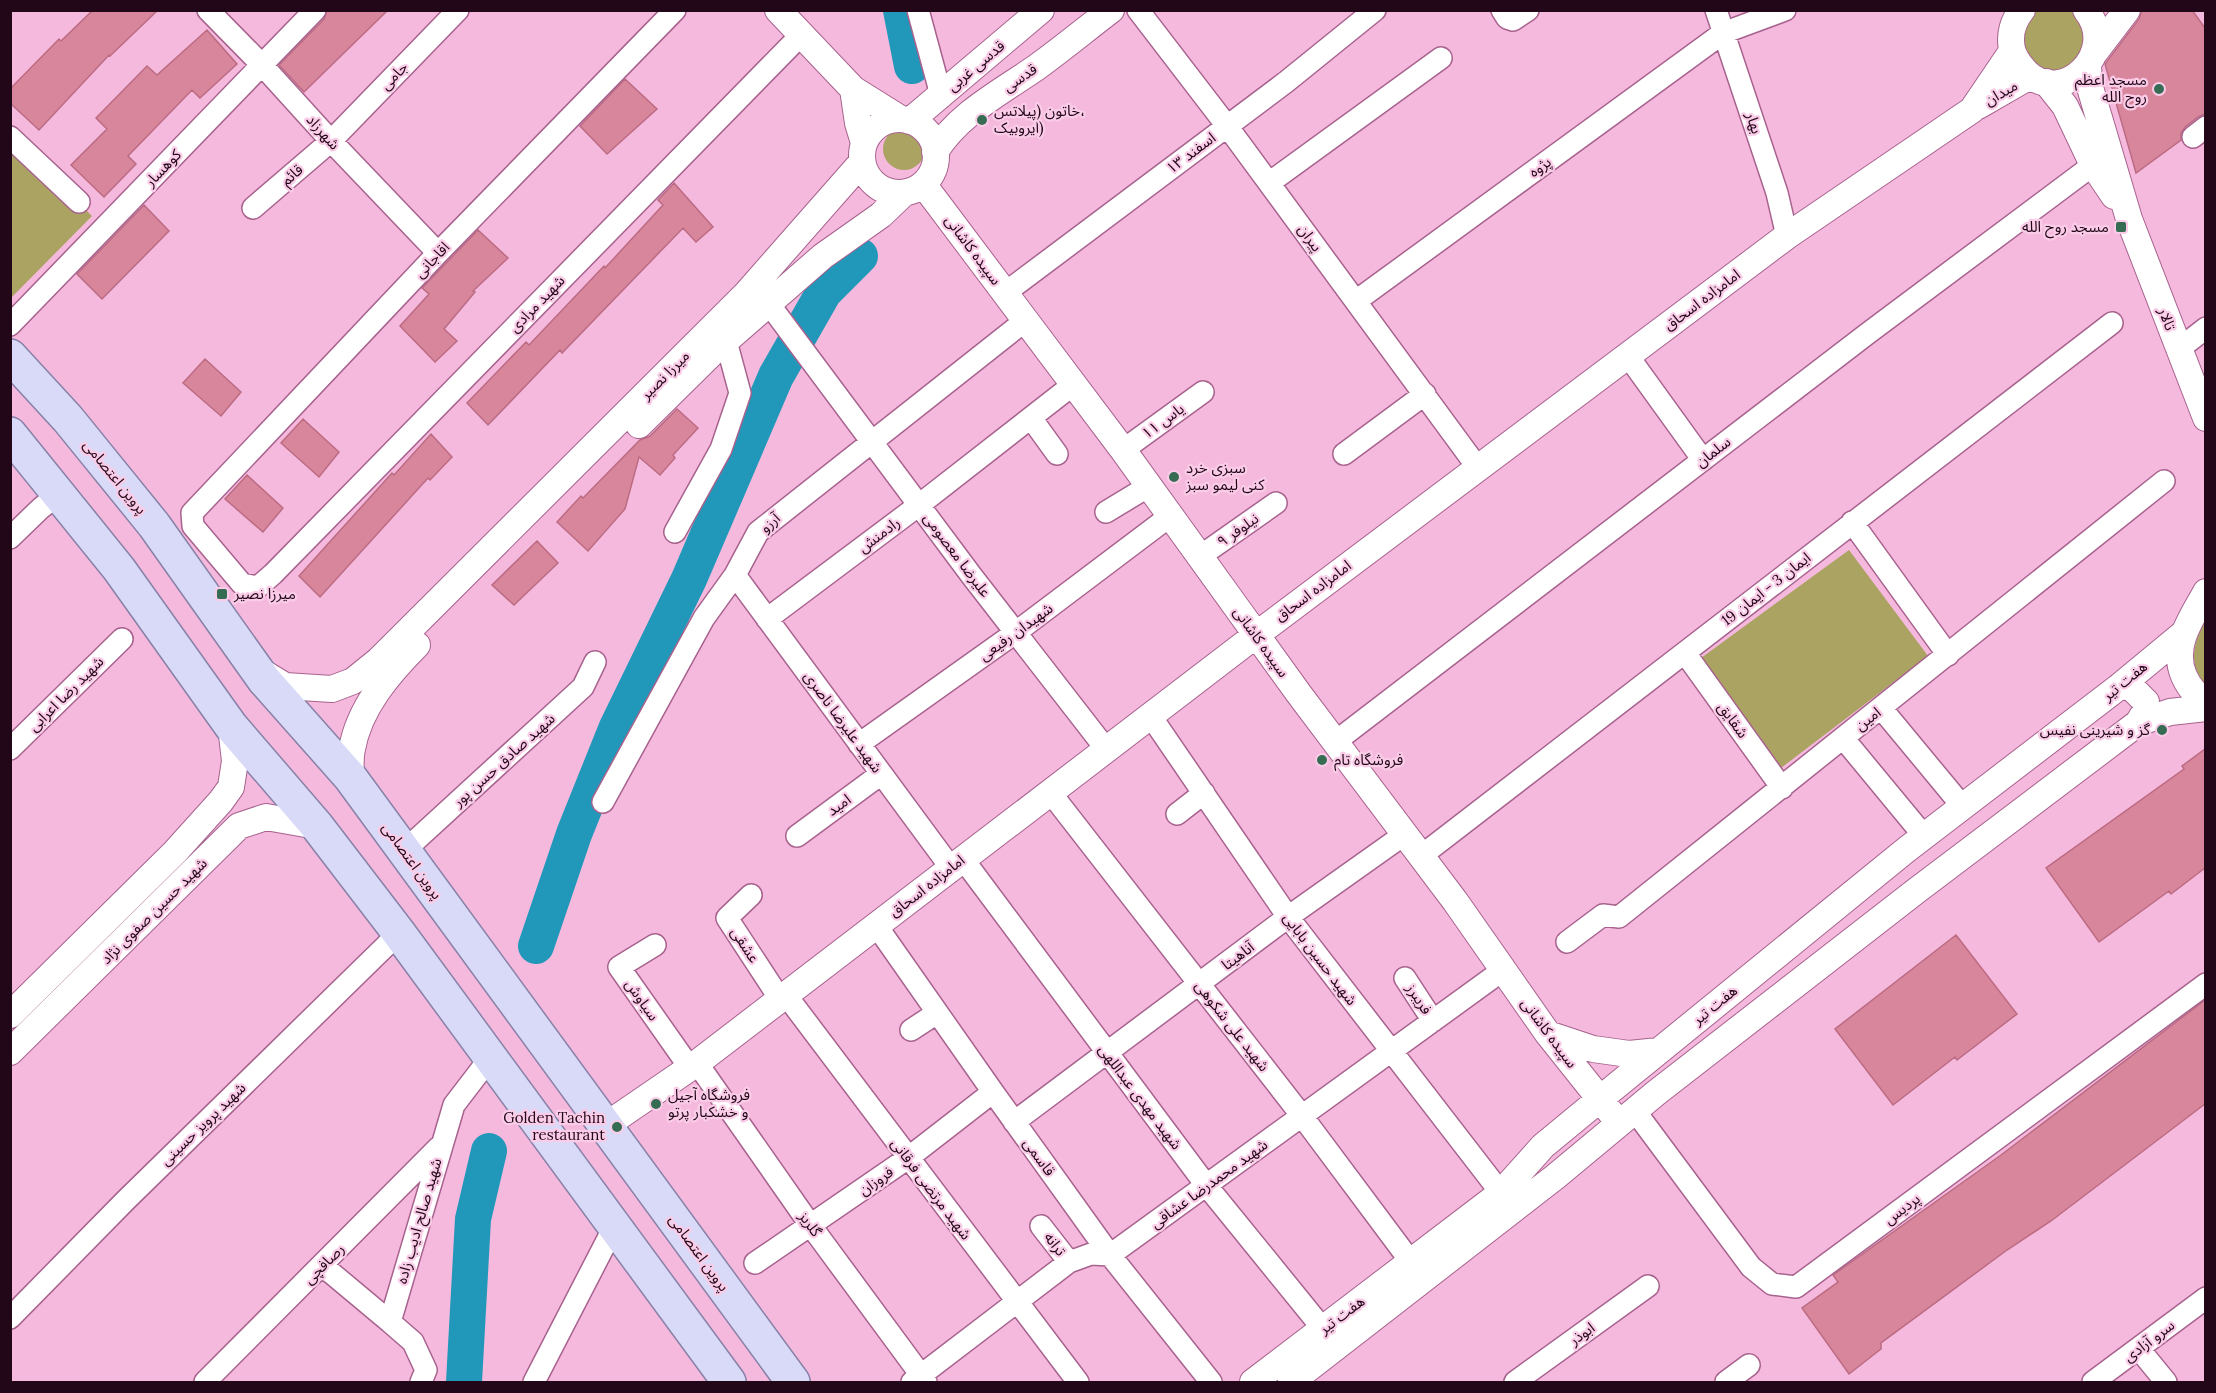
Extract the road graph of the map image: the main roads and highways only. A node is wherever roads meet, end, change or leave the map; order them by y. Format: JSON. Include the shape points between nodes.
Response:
{"nodes":[{"id":1,"x":10,"y":356,"type":"edge"},
{"id":2,"x":10,"y":434,"type":"edge"},
{"id":3,"x":729,"y":1383,"type":"edge"},
{"id":4,"x":793,"y":1383,"type":"edge"}],
"edges":[{"from":1,"to":4,"type":"main road","name":"پروین اعتصامی","via":[[68,419],[154,525],[256,668],[350,777]]},
{"from":2,"to":3,"type":"main road","via":[[118,569],[231,726],[317,826],[399,933]]}]}
